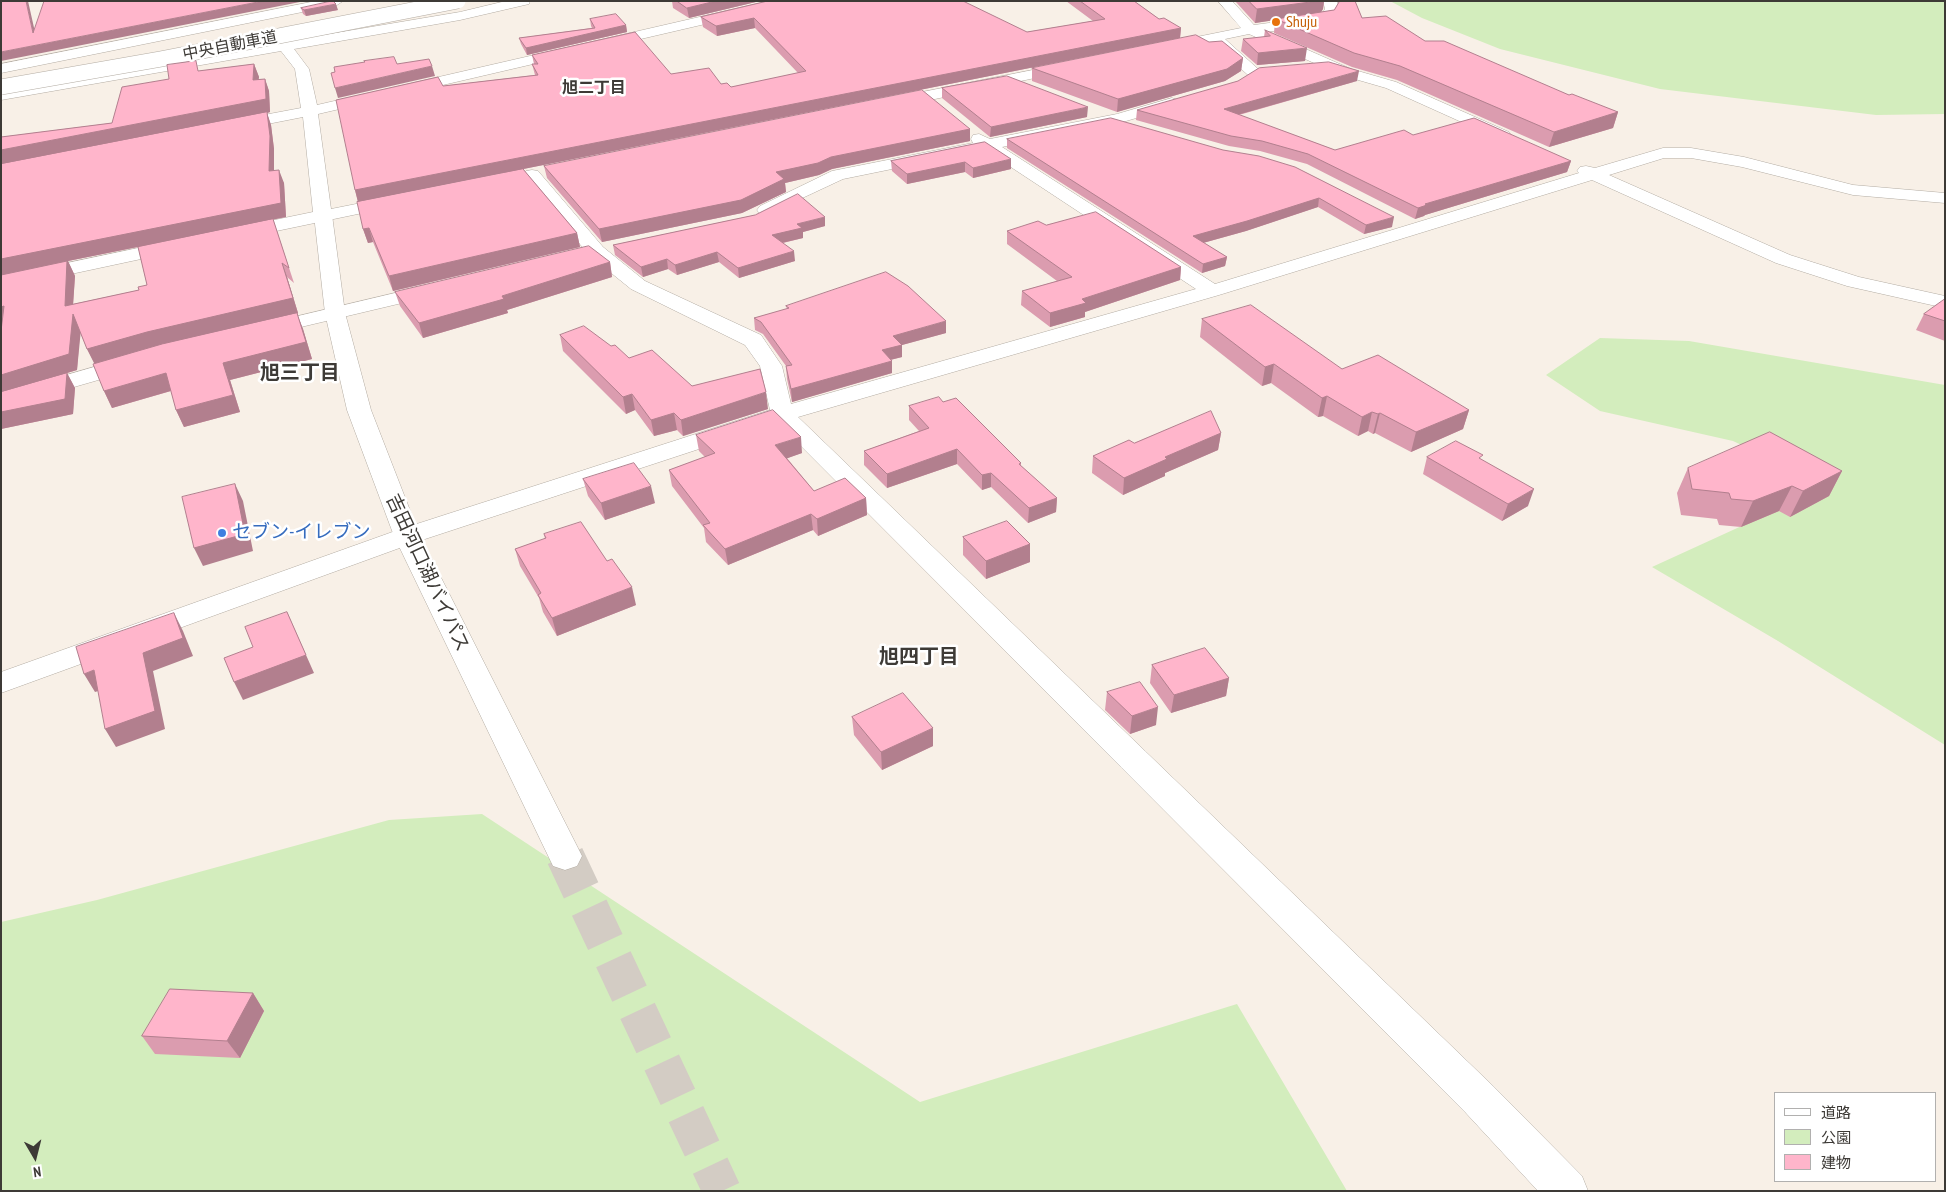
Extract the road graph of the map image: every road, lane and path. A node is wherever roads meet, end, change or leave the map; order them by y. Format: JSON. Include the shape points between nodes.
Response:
{"nodes":[{"id":1,"x":245,"y":1,"type":"edge"},
{"id":2,"x":337,"y":1,"type":"edge"},
{"id":3,"x":411,"y":1,"type":"edge"},
{"id":4,"x":458,"y":1,"type":"edge"},
{"id":5,"x":524,"y":1,"type":"edge"},
{"id":6,"x":787,"y":1,"type":"edge"},
{"id":7,"x":1224,"y":1,"type":"edge"},
{"id":8,"x":1330,"y":1,"type":"edge"},
{"id":9,"x":257,"y":17,"type":"junction"},
{"id":10,"x":1251,"y":30,"type":"junction"},
{"id":11,"x":1214,"y":37,"type":"junction"},
{"id":12,"x":285,"y":46,"type":"junction"},
{"id":13,"x":1156,"y":49,"type":"edge"},
{"id":14,"x":1087,"y":63,"type":"edge"},
{"id":15,"x":1329,"y":65,"type":"junction"},
{"id":16,"x":1291,"y":68,"type":"edge"},
{"id":17,"x":1,"y":69,"type":"edge"},
{"id":18,"x":1272,"y":70,"type":"edge"},
{"id":19,"x":1,"y":76,"type":"edge"},
{"id":20,"x":1009,"y":79,"type":"junction"},
{"id":21,"x":1,"y":87,"type":"edge"},
{"id":22,"x":1040,"y":92,"type":"edge"},
{"id":23,"x":1,"y":95,"type":"edge"},
{"id":24,"x":927,"y":96,"type":"junction"},
{"id":25,"x":1193,"y":96,"type":"edge"},
{"id":26,"x":879,"y":105,"type":"edge"},
{"id":27,"x":1086,"y":109,"type":"edge"},
{"id":28,"x":310,"y":111,"type":"junction"},
{"id":29,"x":947,"y":111,"type":"edge"},
{"id":30,"x":1113,"y":119,"type":"junction"},
{"id":31,"x":967,"y":128,"type":"edge"},
{"id":32,"x":1144,"y":129,"type":"edge"},
{"id":33,"x":213,"y":130,"type":"edge"},
{"id":34,"x":1514,"y":140,"type":"edge"},
{"id":35,"x":986,"y":144,"type":"junction"},
{"id":36,"x":1567,"y":163,"type":"edge"},
{"id":37,"x":532,"y":175,"type":"dead end"},
{"id":38,"x":1594,"y":175,"type":"junction"},
{"id":39,"x":1945,"y":198,"type":"edge"},
{"id":40,"x":409,"y":199,"type":"edge"},
{"id":41,"x":323,"y":216,"type":"junction"},
{"id":42,"x":749,"y":218,"type":"edge"},
{"id":43,"x":226,"y":236,"type":"edge"},
{"id":44,"x":196,"y":242,"type":"edge"},
{"id":45,"x":1,"y":283,"type":"edge"},
{"id":46,"x":451,"y":285,"type":"edge"},
{"id":47,"x":1212,"y":292,"type":"junction"},
{"id":48,"x":1945,"y":302,"type":"edge"},
{"id":49,"x":335,"y":313,"type":"junction"},
{"id":50,"x":249,"y":334,"type":"edge"},
{"id":51,"x":154,"y":357,"type":"edge"},
{"id":52,"x":1,"y":401,"type":"edge"},
{"id":53,"x":782,"y":414,"type":"junction"},
{"id":54,"x":407,"y":536,"type":"junction"},
{"id":55,"x":1,"y":683,"type":"edge"},
{"id":56,"x":564,"y":856,"type":"tunnel mouth"},
{"id":57,"x":1567,"y":1191,"type":"edge"}],
"edges":[{"from":1,"to":9,"type":"main road","name":"吉田河口湖バイパス"},
{"from":2,"to":9,"type":"main road"},
{"from":3,"to":19,"type":"main road","name":"中央自動車道","via":[[180,46]]},
{"from":4,"to":21,"type":"main road","name":"中央自動車道","bridge":true},
{"from":5,"to":12,"type":"main road","via":[[460,16]]},
{"from":6,"to":28,"type":"main road"},
{"from":7,"to":10,"type":"main road"},
{"from":8,"to":10,"type":"main road","via":[[1332,9],[1326,19]]},
{"from":9,"to":12,"type":"main road","name":"吉田河口湖バイパス"},
{"from":9,"to":17,"type":"main road"},
{"from":10,"to":11,"type":"main road"},
{"from":10,"to":15,"type":"main road"},
{"from":11,"to":13,"type":"main road"},
{"from":11,"to":18,"type":"main road","via":[[1246,77]]},
{"from":12,"to":23,"type":"main road"},
{"from":12,"to":28,"type":"main road","name":"吉田河口湖バイパス","via":[[302,69]]},
{"from":14,"to":20,"type":"main road"},
{"from":15,"to":16,"type":"main road"},
{"from":15,"to":34,"type":"main road","via":[[1391,85]]},
{"from":20,"to":22,"type":"main road"},
{"from":20,"to":24,"type":"main road"},
{"from":24,"to":26,"type":"main road"},
{"from":24,"to":29,"type":"main road"},
{"from":25,"to":30,"type":"main road"},
{"from":27,"to":30,"type":"main road"},
{"from":28,"to":33,"type":"main road"},
{"from":28,"to":41,"type":"main road","name":"吉田河口湖バイパス"},
{"from":30,"to":32,"type":"main road"},
{"from":30,"to":35,"type":"main road"},
{"from":31,"to":35,"type":"main road"},
{"from":35,"to":42,"type":"main road","via":[[838,175]]},
{"from":35,"to":47,"type":"main road"},
{"from":36,"to":38,"type":"main road"},
{"from":37,"to":53,"type":"main road","via":[[596,251],[638,285],[753,340],[771,366]]},
{"from":38,"to":39,"type":"main road","via":[[1663,153],[1692,154],[1744,162],[1853,190]]},
{"from":38,"to":47,"type":"main road","via":[[1406,225]]},
{"from":38,"to":48,"type":"main road","via":[[1783,259],[1854,282]]},
{"from":40,"to":41,"type":"main road"},
{"from":41,"to":43,"type":"main road"},
{"from":41,"to":49,"type":"main road","name":"吉田河口湖バイパス"},
{"from":44,"to":45,"type":"main road"},
{"from":46,"to":49,"type":"main road"},
{"from":47,"to":53,"type":"main road"},
{"from":49,"to":50,"type":"main road"},
{"from":49,"to":54,"type":"main road","name":"吉田河口湖バイパス","via":[[359,410]]},
{"from":51,"to":52,"type":"main road"},
{"from":53,"to":54,"type":"main road"},
{"from":53,"to":57,"type":"main road","via":[[1479,1099]]},
{"from":54,"to":55,"type":"main road"},
{"from":54,"to":56,"type":"main road","name":"吉田河口湖バイパス"}]}
